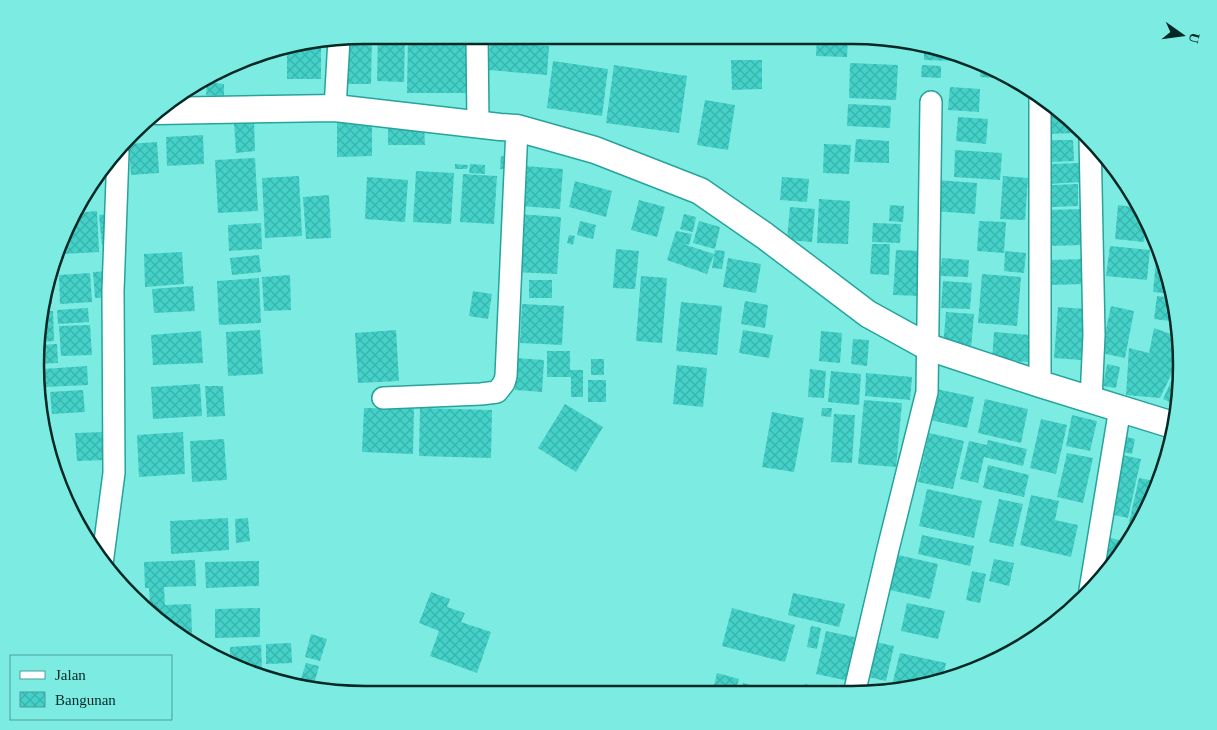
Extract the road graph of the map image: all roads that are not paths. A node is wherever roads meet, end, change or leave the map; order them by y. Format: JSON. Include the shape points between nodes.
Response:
{"nodes":[{"id":1,"x":477,"y":44,"type":"edge"},
{"id":2,"x":339,"y":45,"type":"edge"},
{"id":3,"x":932,"y":102,"type":"dead end"},
{"id":4,"x":1040,"y":105,"type":"edge"},
{"id":5,"x":335,"y":108,"type":"junction"},
{"id":6,"x":168,"y":111,"type":"edge"},
{"id":7,"x":478,"y":124,"type":"junction"},
{"id":8,"x":518,"y":128,"type":"junction"},
{"id":9,"x":1090,"y":149,"type":"edge"},
{"id":10,"x":118,"y":159,"type":"edge"},
{"id":11,"x":928,"y":346,"type":"junction"},
{"id":12,"x":1040,"y":384,"type":"junction"},
{"id":13,"x":383,"y":398,"type":"dead end"},
{"id":14,"x":1091,"y":400,"type":"junction"},
{"id":15,"x":1120,"y":408,"type":"junction"},
{"id":16,"x":1168,"y":423,"type":"edge"},
{"id":17,"x":104,"y":551,"type":"edge"},
{"id":18,"x":1092,"y":579,"type":"edge"},
{"id":19,"x":856,"y":686,"type":"edge"}],
"edges":[{"from":1,"to":7,"type":"street"},
{"from":2,"to":5,"type":"street"},
{"from":3,"to":11,"type":"street"},
{"from":4,"to":12,"type":"street"},
{"from":5,"to":6,"type":"street"},
{"from":5,"to":7,"type":"street"},
{"from":7,"to":8,"type":"street"},
{"from":8,"to":11,"type":"street","via":[[595,150],[700,191],[868,314]]},
{"from":8,"to":13,"type":"street","via":[[504,383],[497,392],[481,394]]},
{"from":9,"to":14,"type":"street","via":[[1094,336]]},
{"from":10,"to":17,"type":"street","via":[[113,291],[114,473]]},
{"from":11,"to":12,"type":"street"},
{"from":11,"to":19,"type":"street","via":[[927,392]]},
{"from":12,"to":14,"type":"street"},
{"from":14,"to":15,"type":"street"},
{"from":15,"to":16,"type":"street"},
{"from":15,"to":18,"type":"street"}]}
